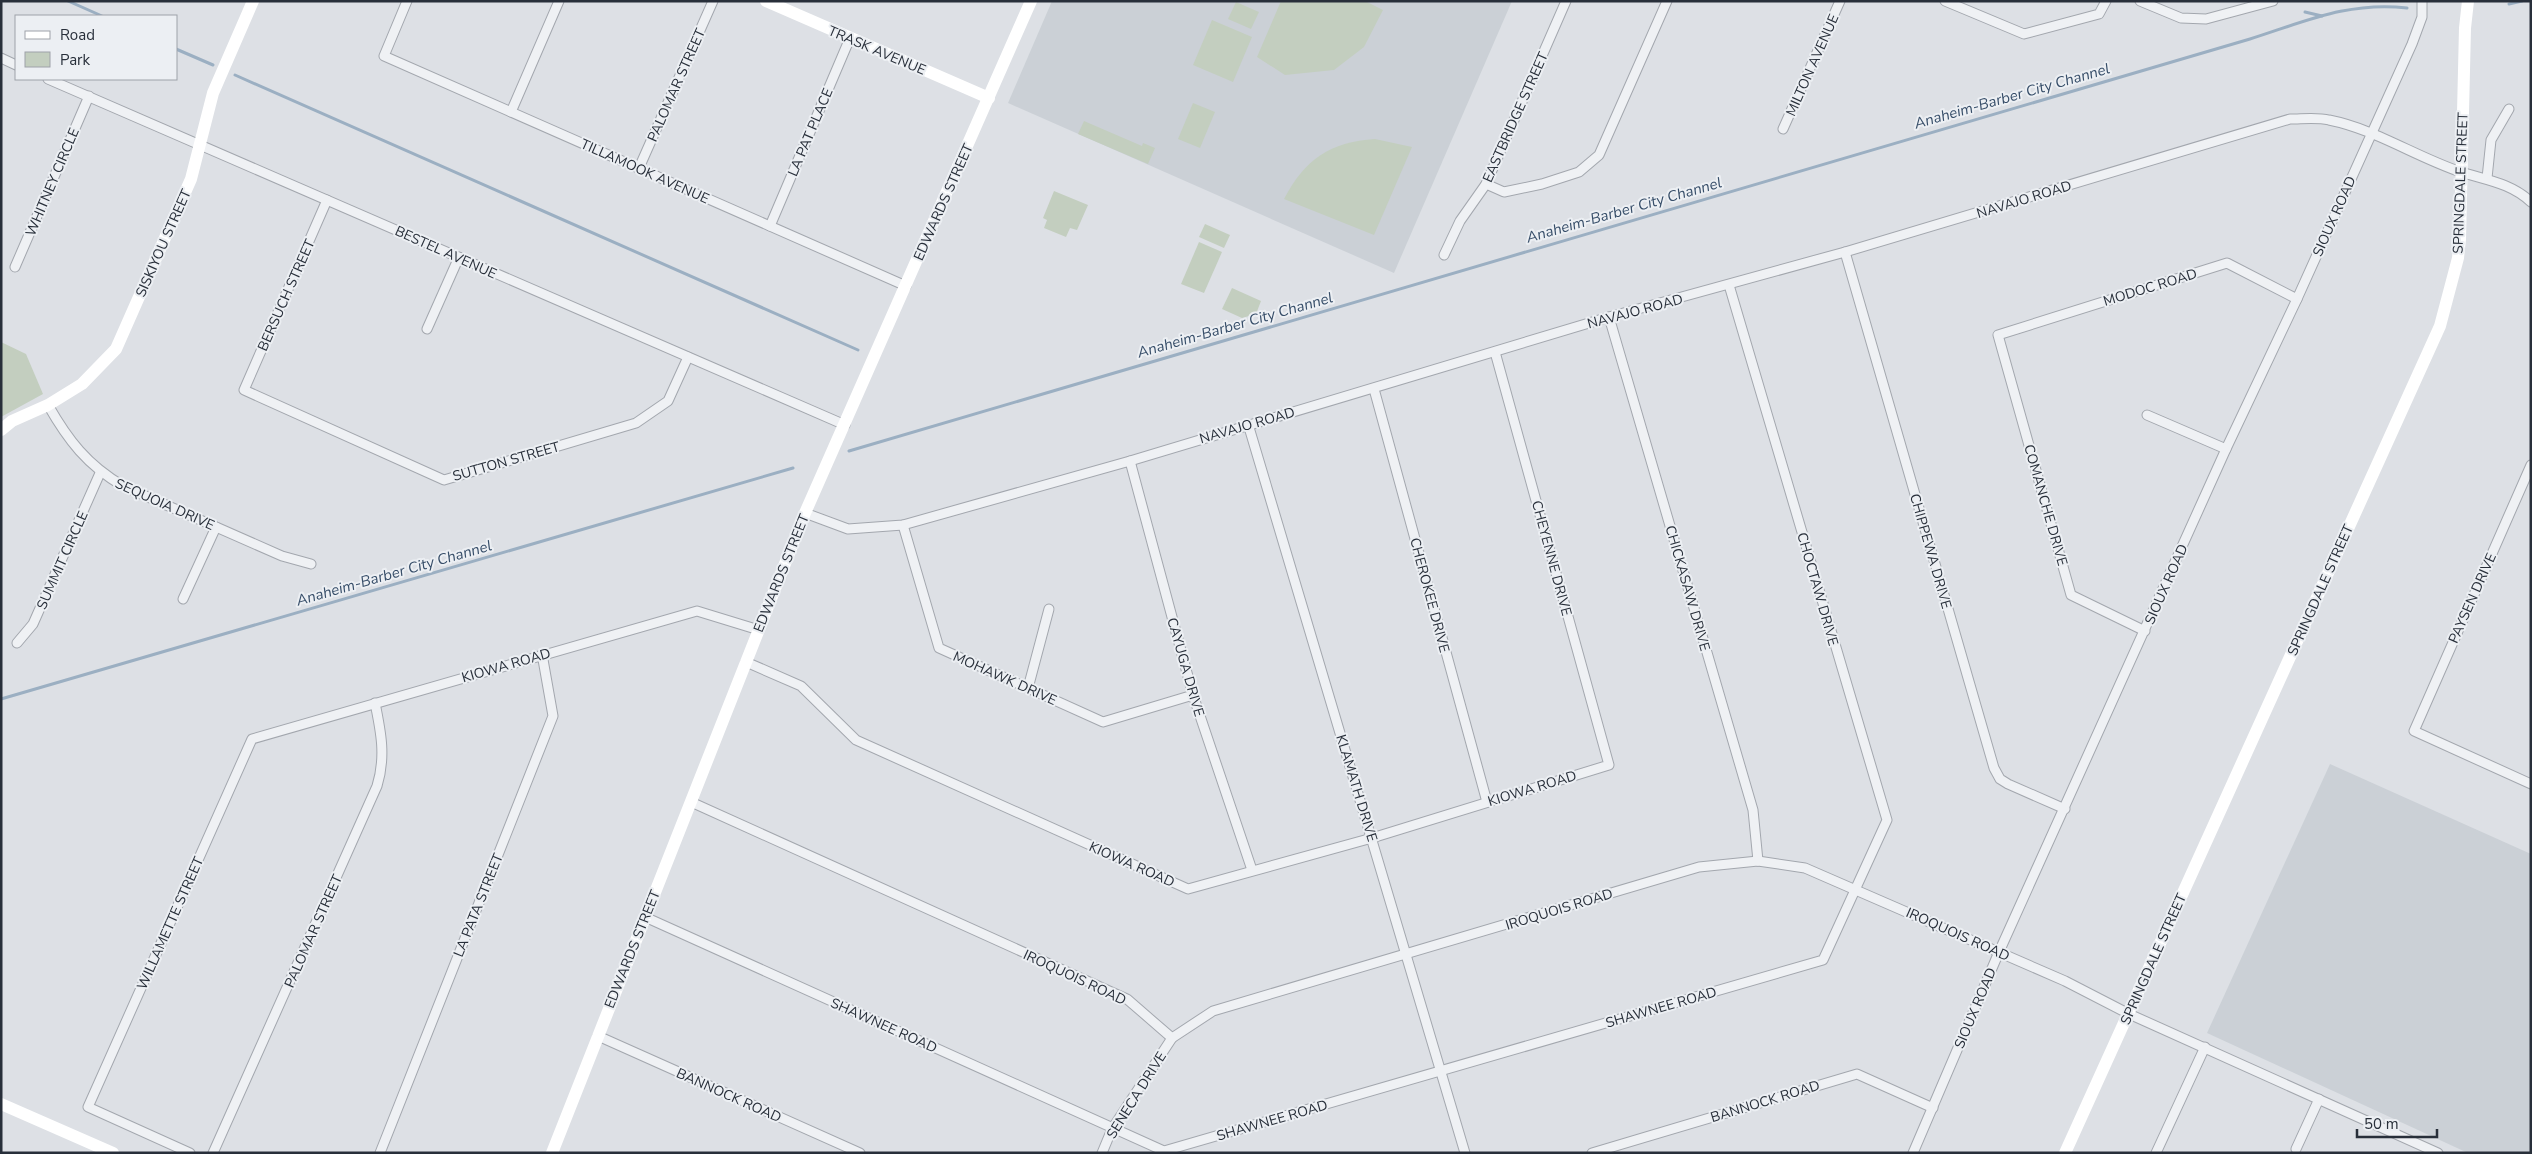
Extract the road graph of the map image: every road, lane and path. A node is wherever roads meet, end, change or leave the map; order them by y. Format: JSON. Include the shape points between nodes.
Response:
{"nodes":[{"id":1,"x":253,"y":1,"type":"edge"},
{"id":2,"x":407,"y":1,"type":"edge"},
{"id":3,"x":559,"y":1,"type":"edge"},
{"id":4,"x":713,"y":1,"type":"edge"},
{"id":5,"x":766,"y":1,"type":"edge"},
{"id":6,"x":1031,"y":1,"type":"edge"},
{"id":7,"x":1566,"y":1,"type":"edge"},
{"id":8,"x":1667,"y":1,"type":"edge"},
{"id":9,"x":1840,"y":1,"type":"edge"},
{"id":10,"x":1945,"y":1,"type":"edge"},
{"id":11,"x":2106,"y":1,"type":"edge"},
{"id":12,"x":2140,"y":1,"type":"edge"},
{"id":13,"x":2273,"y":1,"type":"edge"},
{"id":14,"x":2422,"y":1,"type":"edge"},
{"id":15,"x":2468,"y":1,"type":"edge"},
{"id":16,"x":850,"y":38,"type":"junction"},
{"id":17,"x":1,"y":58,"type":"edge"},
{"id":18,"x":15,"y":65,"type":"edge"},
{"id":19,"x":50,"y":80,"type":"edge"},
{"id":20,"x":88,"y":96,"type":"junction"},
{"id":21,"x":989,"y":98,"type":"junction"},
{"id":22,"x":2509,"y":109,"type":"dead end"},
{"id":23,"x":511,"y":112,"type":"junction"},
{"id":24,"x":1784,"y":129,"type":"dead end"},
{"id":25,"x":2370,"y":134,"type":"junction"},
{"id":26,"x":201,"y":145,"type":"junction"},
{"id":27,"x":639,"y":168,"type":"junction"},
{"id":28,"x":2461,"y":172,"type":"junction"},
{"id":29,"x":2487,"y":178,"type":"junction"},
{"id":30,"x":1486,"y":184,"type":"junction"},
{"id":31,"x":327,"y":200,"type":"junction"},
{"id":32,"x":2531,"y":202,"type":"edge"},
{"id":33,"x":770,"y":226,"type":"junction"},
{"id":34,"x":1845,"y":252,"type":"junction"},
{"id":35,"x":1444,"y":256,"type":"dead end"},
{"id":36,"x":459,"y":257,"type":"junction"},
{"id":37,"x":15,"y":268,"type":"dead end"},
{"id":38,"x":1729,"y":285,"type":"junction"},
{"id":39,"x":906,"y":286,"type":"junction"},
{"id":40,"x":2297,"y":299,"type":"junction"},
{"id":41,"x":1610,"y":317,"type":"junction"},
{"id":42,"x":427,"y":329,"type":"dead end"},
{"id":43,"x":1998,"y":335,"type":"joint"},
{"id":44,"x":1495,"y":352,"type":"junction"},
{"id":45,"x":688,"y":357,"type":"junction"},
{"id":46,"x":1374,"y":389,"type":"junction"},
{"id":47,"x":244,"y":390,"type":"joint"},
{"id":48,"x":48,"y":405,"type":"junction"},
{"id":49,"x":2147,"y":415,"type":"dead end"},
{"id":50,"x":1248,"y":424,"type":"junction"},
{"id":51,"x":845,"y":425,"type":"junction"},
{"id":52,"x":1,"y":430,"type":"edge"},
{"id":53,"x":2226,"y":449,"type":"junction"},
{"id":54,"x":1130,"y":461,"type":"junction"},
{"id":55,"x":2531,"y":465,"type":"edge"},
{"id":56,"x":100,"y":473,"type":"junction"},
{"id":57,"x":805,"y":514,"type":"junction"},
{"id":58,"x":903,"y":525,"type":"junction"},
{"id":59,"x":216,"y":527,"type":"junction"},
{"id":60,"x":312,"y":564,"type":"dead end"},
{"id":61,"x":183,"y":599,"type":"dead end"},
{"id":62,"x":1050,"y":609,"type":"dead end"},
{"id":63,"x":759,"y":630,"type":"junction"},
{"id":64,"x":2145,"y":631,"type":"junction"},
{"id":65,"x":17,"y":643,"type":"dead end"},
{"id":66,"x":542,"y":654,"type":"junction"},
{"id":67,"x":746,"y":662,"type":"junction"},
{"id":68,"x":1028,"y":688,"type":"junction"},
{"id":69,"x":1193,"y":695,"type":"junction"},
{"id":70,"x":375,"y":703,"type":"junction"},
{"id":71,"x":252,"y":739,"type":"joint"},
{"id":72,"x":1609,"y":765,"type":"joint"},
{"id":73,"x":2531,"y":784,"type":"edge"},
{"id":74,"x":691,"y":802,"type":"junction"},
{"id":75,"x":1487,"y":802,"type":"junction"},
{"id":76,"x":2065,"y":809,"type":"junction"},
{"id":77,"x":1372,"y":838,"type":"junction"},
{"id":78,"x":1758,"y":861,"type":"junction"},
{"id":79,"x":1252,"y":870,"type":"junction"},
{"id":80,"x":1854,"y":888,"type":"junction"},
{"id":81,"x":645,"y":917,"type":"junction"},
{"id":82,"x":1999,"y":952,"type":"junction"},
{"id":83,"x":1405,"y":956,"type":"junction"},
{"id":84,"x":2129,"y":1014,"type":"junction"},
{"id":85,"x":598,"y":1036,"type":"junction"},
{"id":86,"x":1172,"y":1038,"type":"junction"},
{"id":87,"x":2205,"y":1047,"type":"junction"},
{"id":88,"x":1442,"y":1071,"type":"junction"},
{"id":89,"x":2319,"y":1099,"type":"junction"},
{"id":90,"x":1,"y":1104,"type":"edge"},
{"id":91,"x":1933,"y":1108,"type":"junction"},
{"id":92,"x":1112,"y":1129,"type":"junction"},
{"id":93,"x":2296,"y":1149,"type":"dead end"},
{"id":94,"x":113,"y":1153,"type":"edge"},
{"id":95,"x":190,"y":1153,"type":"edge"},
{"id":96,"x":213,"y":1153,"type":"edge"},
{"id":97,"x":380,"y":1153,"type":"edge"},
{"id":98,"x":552,"y":1153,"type":"edge"},
{"id":99,"x":860,"y":1153,"type":"edge"},
{"id":100,"x":1102,"y":1153,"type":"edge"},
{"id":101,"x":1465,"y":1153,"type":"edge"},
{"id":102,"x":1592,"y":1153,"type":"edge"},
{"id":103,"x":1913,"y":1153,"type":"edge"},
{"id":104,"x":2066,"y":1153,"type":"edge"},
{"id":105,"x":2156,"y":1153,"type":"edge"},
{"id":106,"x":2438,"y":1153,"type":"edge"}],
"edges":[{"from":1,"to":26,"type":"street","name":"SISKIYOU STREET","via":[[213,93]]},
{"from":2,"to":23,"type":"street","name":"TILLAMOOK AVENUE","via":[[384,56]]},
{"from":3,"to":23,"type":"street"},
{"from":4,"to":27,"type":"street","name":"PALOMAR STREET"},
{"from":5,"to":16,"type":"street","name":"TRASK AVENUE"},
{"from":6,"to":21,"type":"street","name":"EDWARDS STREET"},
{"from":7,"to":30,"type":"street","name":"EASTBRIDGE STREET"},
{"from":8,"to":30,"type":"street","via":[[1599,155],[1591,164],[1579,172],[1504,192]]},
{"from":9,"to":24,"type":"street","name":"MILTON AVENUE"},
{"from":10,"to":11,"type":"street","via":[[2024,34],[2099,14]]},
{"from":12,"to":13,"type":"street","via":[[2181,18],[2206,19]]},
{"from":14,"to":25,"type":"street","name":"SIOUX ROAD","via":[[2422,17],[2412,44]]},
{"from":15,"to":28,"type":"street","name":"SPRINGDALE STREET"},
{"from":16,"to":21,"type":"street","name":"TRASK AVENUE"},
{"from":16,"to":33,"type":"street","name":"LA PAT PLACE"},
{"from":17,"to":18,"type":"street"},
{"from":19,"to":20,"type":"street","name":"BESTEL AVENUE"},
{"from":20,"to":26,"type":"street","name":"BESTEL AVENUE"},
{"from":20,"to":37,"type":"street","name":"WHITNEY CIRCLE"},
{"from":21,"to":39,"type":"street","name":"EDWARDS STREET"},
{"from":22,"to":29,"type":"street","via":[[2491,140]]},
{"from":23,"to":27,"type":"street","name":"TILLAMOOK AVENUE"},
{"from":25,"to":28,"type":"street","name":"NAVAJO ROAD"},
{"from":25,"to":34,"type":"street","name":"NAVAJO ROAD","via":[[2328,120],[2290,119]]},
{"from":25,"to":40,"type":"street","name":"SIOUX ROAD"},
{"from":26,"to":31,"type":"street","name":"BESTEL AVENUE"},
{"from":26,"to":48,"type":"street","name":"SISKIYOU STREET","via":[[191,179],[116,349],[82,384]]},
{"from":27,"to":33,"type":"street","name":"TILLAMOOK AVENUE"},
{"from":28,"to":29,"type":"street","name":"NAVAJO ROAD"},
{"from":28,"to":84,"type":"street","name":"SPRINGDALE STREET","via":[[2458,258],[2440,326]]},
{"from":29,"to":32,"type":"street","name":"NAVAJO ROAD","via":[[2521,192]]},
{"from":30,"to":35,"type":"street","name":"EASTBRIDGE STREET","via":[[1460,221]]},
{"from":31,"to":36,"type":"street","name":"BESTEL AVENUE"},
{"from":31,"to":47,"type":"street","name":"BERSUCH STREET"},
{"from":33,"to":39,"type":"street","name":"TILLAMOOK AVENUE"},
{"from":34,"to":38,"type":"street","name":"NAVAJO ROAD"},
{"from":34,"to":76,"type":"street","name":"CHIPPEWA DRIVE","via":[[1994,768],[2000,779],[2008,784]]},
{"from":36,"to":42,"type":"street"},
{"from":36,"to":45,"type":"street","name":"BESTEL AVENUE"},
{"from":38,"to":41,"type":"street","name":"NAVAJO ROAD"},
{"from":38,"to":80,"type":"street","name":"CHOCTAW DRIVE","via":[[1886,820]]},
{"from":39,"to":51,"type":"street","name":"EDWARDS STREET"},
{"from":40,"to":43,"type":"street","name":"MODOC ROAD","via":[[2227,263]]},
{"from":40,"to":53,"type":"street","name":"SIOUX ROAD"},
{"from":41,"to":44,"type":"street","name":"NAVAJO ROAD"},
{"from":41,"to":78,"type":"street","name":"CHICKASAW DRIVE","via":[[1753,810]]},
{"from":43,"to":64,"type":"street","name":"COMANCHE DRIVE","via":[[2071,595]]},
{"from":44,"to":46,"type":"street","name":"NAVAJO ROAD"},
{"from":44,"to":72,"type":"street","name":"CHEYENNE DRIVE"},
{"from":45,"to":47,"type":"street","name":"SUTTON STREET","via":[[668,401],[636,423],[444,480]]},
{"from":45,"to":51,"type":"street","name":"BESTEL AVENUE"},
{"from":46,"to":50,"type":"street","name":"NAVAJO ROAD"},
{"from":46,"to":75,"type":"street","name":"CHEROKEE DRIVE"},
{"from":48,"to":52,"type":"street","name":"SISKIYOU STREET","via":[[12,421]]},
{"from":48,"to":56,"type":"street","name":"SEQUOIA DRIVE","via":[[77,449]]},
{"from":49,"to":53,"type":"street"},
{"from":50,"to":54,"type":"street","name":"NAVAJO ROAD"},
{"from":50,"to":77,"type":"street","name":"KLAMATH DRIVE"},
{"from":51,"to":57,"type":"street","name":"EDWARDS STREET"},
{"from":53,"to":64,"type":"street","name":"SIOUX ROAD"},
{"from":54,"to":58,"type":"street","name":"NAVAJO ROAD"},
{"from":54,"to":69,"type":"street","name":"CAYUGA DRIVE"},
{"from":55,"to":73,"type":"street","name":"PAYSEN DRIVE","via":[[2414,731]]},
{"from":56,"to":59,"type":"street","name":"SEQUOIA DRIVE"},
{"from":56,"to":65,"type":"street","name":"SUMMIT CIRCLE","via":[[33,624]]},
{"from":57,"to":58,"type":"street","name":"NAVAJO ROAD","via":[[848,529]]},
{"from":57,"to":63,"type":"street","name":"EDWARDS STREET"},
{"from":58,"to":68,"type":"street","name":"MOHAWK DRIVE","via":[[939,648]]},
{"from":59,"to":60,"type":"street","name":"SEQUOIA DRIVE","via":[[282,556]]},
{"from":59,"to":61,"type":"street"},
{"from":62,"to":68,"type":"street"},
{"from":63,"to":66,"type":"street","name":"KIOWA ROAD","via":[[697,611]]},
{"from":63,"to":67,"type":"street","name":"EDWARDS STREET"},
{"from":64,"to":76,"type":"street","name":"SIOUX ROAD"},
{"from":66,"to":70,"type":"street","name":"KIOWA ROAD"},
{"from":66,"to":97,"type":"street","name":"LA PATA STREET","via":[[553,716]]},
{"from":67,"to":74,"type":"street","name":"EDWARDS STREET"},
{"from":67,"to":79,"type":"street","name":"KIOWA ROAD","via":[[801,686],[856,740],[1188,889]]},
{"from":68,"to":69,"type":"street","name":"MOHAWK DRIVE","via":[[1103,722]]},
{"from":69,"to":79,"type":"street","name":"CAYUGA DRIVE"},
{"from":70,"to":71,"type":"street","name":"KIOWA ROAD"},
{"from":70,"to":96,"type":"street","name":"PALOMAR STREET","via":[[384,756],[377,786]]},
{"from":71,"to":95,"type":"street","name":"WILLAMETTE STREET","via":[[88,1107]]},
{"from":72,"to":75,"type":"street","name":"KIOWA ROAD"},
{"from":74,"to":81,"type":"street","name":"EDWARDS STREET"},
{"from":74,"to":86,"type":"street","name":"IROQUOIS ROAD","via":[[1127,1000]]},
{"from":75,"to":77,"type":"street","name":"KIOWA ROAD"},
{"from":76,"to":82,"type":"street","name":"SIOUX ROAD"},
{"from":77,"to":79,"type":"street","name":"KIOWA ROAD"},
{"from":77,"to":83,"type":"street","name":"KLAMATH DRIVE"},
{"from":78,"to":80,"type":"street","name":"IROQUOIS ROAD","via":[[1805,868]]},
{"from":78,"to":83,"type":"street","name":"IROQUOIS ROAD","via":[[1699,867]]},
{"from":80,"to":82,"type":"street","name":"IROQUOIS ROAD"},
{"from":80,"to":88,"type":"street","name":"SHAWNEE ROAD","via":[[1823,960]]},
{"from":81,"to":85,"type":"street","name":"EDWARDS STREET"},
{"from":81,"to":92,"type":"street","name":"SHAWNEE ROAD"},
{"from":82,"to":84,"type":"street","name":"IROQUOIS ROAD"},
{"from":82,"to":91,"type":"street","name":"SIOUX ROAD"},
{"from":83,"to":86,"type":"street","name":"IROQUOIS ROAD","via":[[1213,1011]]},
{"from":83,"to":88,"type":"street","name":"KLAMATH DRIVE"},
{"from":84,"to":87,"type":"street","name":"IROQUOIS ROAD"},
{"from":84,"to":104,"type":"street","name":"SPRINGDALE STREET"},
{"from":85,"to":98,"type":"street","name":"EDWARDS STREET"},
{"from":85,"to":99,"type":"street","name":"BANNOCK ROAD"},
{"from":86,"to":92,"type":"street","name":"SENECA DRIVE"},
{"from":87,"to":89,"type":"street","name":"IROQUOIS ROAD"},
{"from":87,"to":105,"type":"street"},
{"from":88,"to":92,"type":"street","name":"SHAWNEE ROAD","via":[[1164,1151]]},
{"from":88,"to":101,"type":"street","name":"KLAMATH DRIVE"},
{"from":89,"to":93,"type":"street"},
{"from":89,"to":106,"type":"street","name":"IROQUOIS ROAD"},
{"from":90,"to":94,"type":"street"},
{"from":91,"to":102,"type":"street","name":"BANNOCK ROAD","via":[[1857,1074]]},
{"from":91,"to":103,"type":"street","name":"SIOUX ROAD"},
{"from":92,"to":100,"type":"street","name":"SENECA DRIVE"}]}
